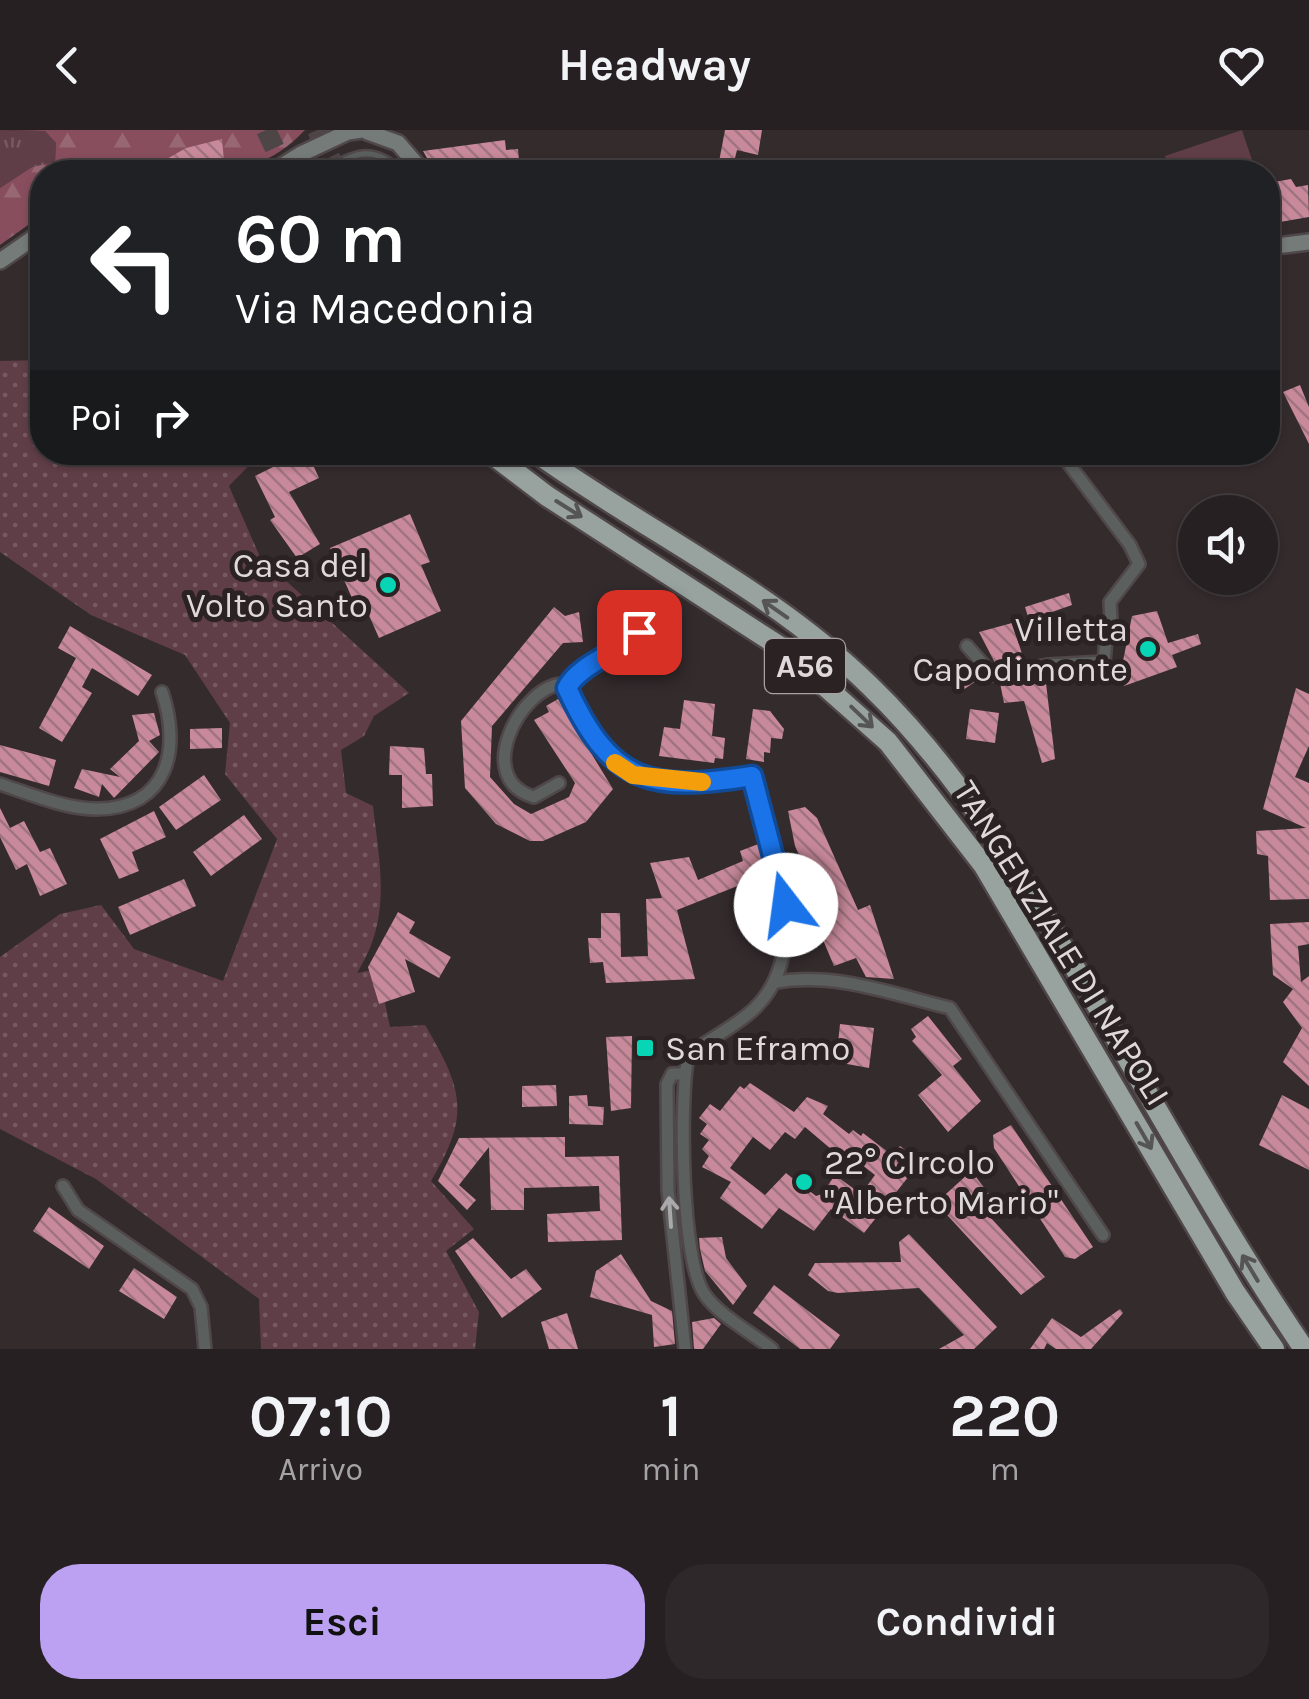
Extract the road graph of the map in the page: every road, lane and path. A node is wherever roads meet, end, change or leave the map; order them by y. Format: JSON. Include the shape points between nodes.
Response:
{"nodes":[{"id":1,"x":362,"y":130,"type":"edge"},
{"id":2,"x":291,"y":160,"type":"edge"},
{"id":3,"x":344,"y":160,"type":"edge"},
{"id":4,"x":390,"y":160,"type":"edge"},
{"id":5,"x":413,"y":160,"type":"edge"},
{"id":6,"x":30,"y":240,"type":"edge"},
{"id":7,"x":1309,"y":242,"type":"edge"},
{"id":8,"x":1280,"y":246,"type":"edge"},
{"id":9,"x":0,"y":261,"type":"edge"},
{"id":10,"x":506,"y":465,"type":"edge"},
{"id":11,"x":554,"y":465,"type":"edge"},
{"id":12,"x":1070,"y":465,"type":"edge"},
{"id":13,"x":639,"y":632,"type":"dead end"},
{"id":14,"x":968,"y":646,"type":"dead end"},
{"id":15,"x":567,"y":688,"type":"junction"},
{"id":16,"x":162,"y":692,"type":"dead end"},
{"id":17,"x":559,"y":783,"type":"dead end"},
{"id":18,"x":0,"y":784,"type":"edge"},
{"id":19,"x":776,"y":982,"type":"junction"},
{"id":20,"x":685,"y":1074,"type":"junction"},
{"id":21,"x":63,"y":1186,"type":"dead end"},
{"id":22,"x":1103,"y":1236,"type":"dead end"},
{"id":23,"x":204,"y":1349,"type":"edge"},
{"id":24,"x":685,"y":1349,"type":"edge"},
{"id":25,"x":772,"y":1349,"type":"edge"},
{"id":26,"x":1274,"y":1349,"type":"edge"},
{"id":27,"x":1304,"y":1349,"type":"edge"}],
"edges":[{"from":1,"to":2,"type":"street","bridge":true},
{"from":1,"to":5,"type":"street","via":[[398,143]]},
{"from":3,"to":4,"type":"lane","via":[[359,153]]},
{"from":6,"to":9,"type":"street"},
{"from":7,"to":8,"type":"street"},
{"from":10,"to":26,"type":"highway","name":"TANGENZIALE DI NAPOLI","number":"A56","one_way":true,"via":[[782,648],[855,710],[953,820]]},
{"from":27,"to":11,"type":"highway","name":"TANGENZIALE DI NAPOLI","number":"A56","one_way":true,"via":[[971,802],[868,684],[779,612]]},
{"from":12,"to":14,"type":"street","via":[[1138,564],[1110,602],[1112,638],[1106,640],[1105,660],[993,675]]},
{"from":13,"to":15,"type":"street","via":[[620,651],[580,670]]},
{"from":15,"to":17,"type":"street","via":[[552,685],[539,695],[510,731],[503,762],[506,776],[527,795]]},
{"from":15,"to":19,"type":"street","via":[[586,728],[633,775],[710,783],[752,776],[786,905]]},
{"from":16,"to":18,"type":"street","via":[[172,749],[162,775],[142,795],[88,808]]},
{"from":19,"to":20,"type":"street","via":[[753,1010],[691,1053]]},
{"from":19,"to":22,"type":"street","via":[[840,980],[950,1008]]},
{"from":24,"to":20,"type":"street","one_way":true,"via":[[668,1190],[667,1084],[672,1074]]},
{"from":20,"to":25,"type":"street","via":[[688,1236],[695,1274],[706,1296]]},
{"from":21,"to":23,"type":"street","via":[[78,1210],[196,1294]]}]}
